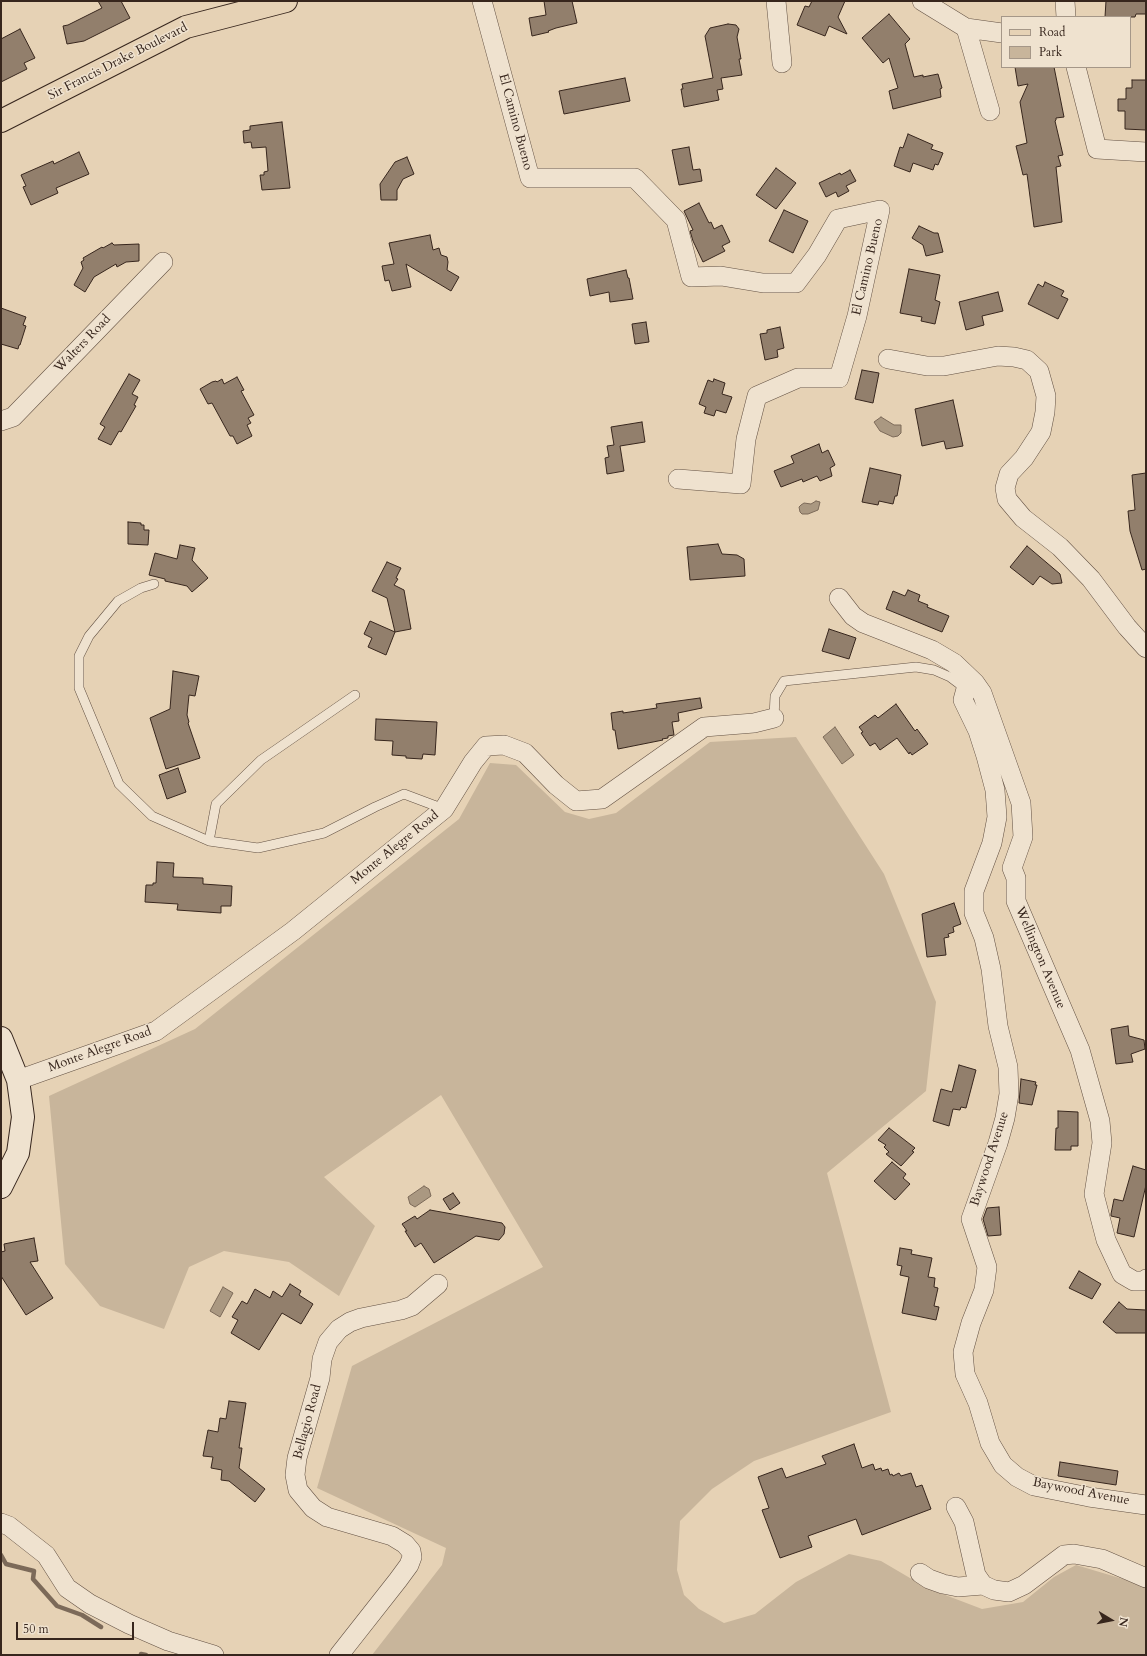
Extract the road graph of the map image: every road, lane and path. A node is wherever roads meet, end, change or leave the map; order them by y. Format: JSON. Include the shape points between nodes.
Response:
{"nodes":[{"id":1,"x":286,"y":1,"type":"edge"},
{"id":2,"x":482,"y":1,"type":"edge"},
{"id":3,"x":776,"y":1,"type":"edge"},
{"id":4,"x":922,"y":1,"type":"edge"},
{"id":5,"x":1065,"y":1,"type":"edge"},
{"id":6,"x":1066,"y":16,"type":"edge"},
{"id":7,"x":966,"y":28,"type":"junction"},
{"id":8,"x":1001,"y":33,"type":"edge"},
{"id":9,"x":782,"y":63,"type":"dead end"},
{"id":10,"x":1076,"y":68,"type":"edge"},
{"id":11,"x":990,"y":111,"type":"dead end"},
{"id":12,"x":1,"y":121,"type":"edge"},
{"id":13,"x":1146,"y":152,"type":"edge"},
{"id":14,"x":163,"y":262,"type":"dead end"},
{"id":15,"x":888,"y":359,"type":"dead end"},
{"id":16,"x":1,"y":421,"type":"edge"},
{"id":17,"x":678,"y":479,"type":"dead end"},
{"id":18,"x":154,"y":584,"type":"dead end"},
{"id":19,"x":839,"y":598,"type":"dead end"},
{"id":20,"x":1146,"y":648,"type":"edge"},
{"id":21,"x":971,"y":686,"type":"junction"},
{"id":22,"x":355,"y":695,"type":"dead end"},
{"id":23,"x":774,"y":718,"type":"joint"},
{"id":24,"x":444,"y":809,"type":"junction"},
{"id":25,"x":209,"y":840,"type":"junction"},
{"id":26,"x":1,"y":1038,"type":"edge"},
{"id":27,"x":18,"y":1080,"type":"junction"},
{"id":28,"x":1,"y":1186,"type":"edge"},
{"id":29,"x":1146,"y":1279,"type":"edge"},
{"id":30,"x":438,"y":1284,"type":"dead end"},
{"id":31,"x":1146,"y":1504,"type":"edge"},
{"id":32,"x":956,"y":1507,"type":"dead end"},
{"id":33,"x":1,"y":1522,"type":"edge"},
{"id":34,"x":920,"y":1573,"type":"dead end"},
{"id":35,"x":1146,"y":1578,"type":"edge"},
{"id":36,"x":983,"y":1584,"type":"junction"},
{"id":37,"x":214,"y":1655,"type":"edge"},
{"id":38,"x":340,"y":1655,"type":"edge"}],
"edges":[{"from":1,"to":12,"type":"main road","name":"Sir Francis Drake Boulevard","via":[[186,27]]},
{"from":2,"to":17,"type":"street","name":"El Camino Bueno","via":[[530,178],[635,178],[676,220],[692,277],[721,276],[763,283],[796,283],[817,255],[838,219],[880,210],[857,316],[839,378],[798,378],[757,396],[746,439],[741,484]]},
{"from":3,"to":9,"type":"street"},
{"from":4,"to":7,"type":"street"},
{"from":5,"to":6,"type":"street"},
{"from":7,"to":8,"type":"street"},
{"from":7,"to":11,"type":"street"},
{"from":10,"to":13,"type":"street","via":[[1097,149]]},
{"from":14,"to":16,"type":"street","name":"Walters Road","via":[[13,417]]},
{"from":15,"to":20,"type":"street","via":[[944,366],[998,356],[1014,357],[1027,360],[1040,371],[1046,396],[1041,432],[1024,458],[1009,474],[1005,488],[1007,499],[1023,518],[1060,547],[1091,579]]},
{"from":18,"to":25,"type":"lane","via":[[118,601],[89,636],[79,656],[79,688],[119,784],[152,816]]},
{"from":19,"to":21,"type":"street","name":"Wellington Avenue","via":[[853,616],[864,623],[932,650],[954,664]]},
{"from":21,"to":23,"type":"lane","via":[[934,670],[916,667],[784,682],[775,696]]},
{"from":21,"to":29,"type":"street","name":"Wellington Avenue","via":[[982,693],[1021,803],[1023,837],[1012,868],[1016,878],[1016,901],[1080,1050],[1100,1121],[1102,1143],[1094,1194],[1106,1240],[1122,1274],[1134,1281]]},
{"from":21,"to":31,"type":"street","name":"Baywood Avenue","via":[[963,700],[978,731],[995,790],[997,817],[992,843],[974,891],[974,913],[984,938],[991,968],[998,1026],[1008,1067],[1009,1094],[998,1143],[971,1219],[987,1267],[984,1290],[963,1352],[966,1374],[990,1443],[1003,1465],[1017,1477],[1034,1486],[1089,1497]]},
{"from":22,"to":25,"type":"lane","via":[[261,760],[216,804]]},
{"from":23,"to":24,"type":"street","name":"Monte Alegre Road","via":[[754,723],[704,727],[602,799],[576,802],[525,753],[504,745],[486,746]]},
{"from":24,"to":25,"type":"lane","via":[[404,794],[324,833],[258,848]]},
{"from":24,"to":27,"type":"street","name":"Monte Alegre Road","via":[[294,931],[156,1031]]},
{"from":26,"to":27,"type":"street"},
{"from":27,"to":28,"type":"street","via":[[23,1118],[18,1153]]},
{"from":30,"to":38,"type":"street","name":"Bellagio Road","via":[[412,1306],[361,1318],[339,1329],[328,1342],[322,1359],[320,1378],[297,1458],[295,1475],[298,1490],[313,1508],[327,1517],[392,1536],[405,1544],[412,1557],[398,1580]]},
{"from":32,"to":36,"type":"street","via":[[964,1522],[976,1575]]},
{"from":33,"to":37,"type":"street","via":[[46,1555],[66,1588],[90,1604],[168,1641]]},
{"from":34,"to":36,"type":"street","via":[[929,1579],[958,1587]]},
{"from":35,"to":36,"type":"street","via":[[1102,1559],[1074,1554],[1064,1556],[1024,1585],[1008,1592],[994,1590]]}]}
